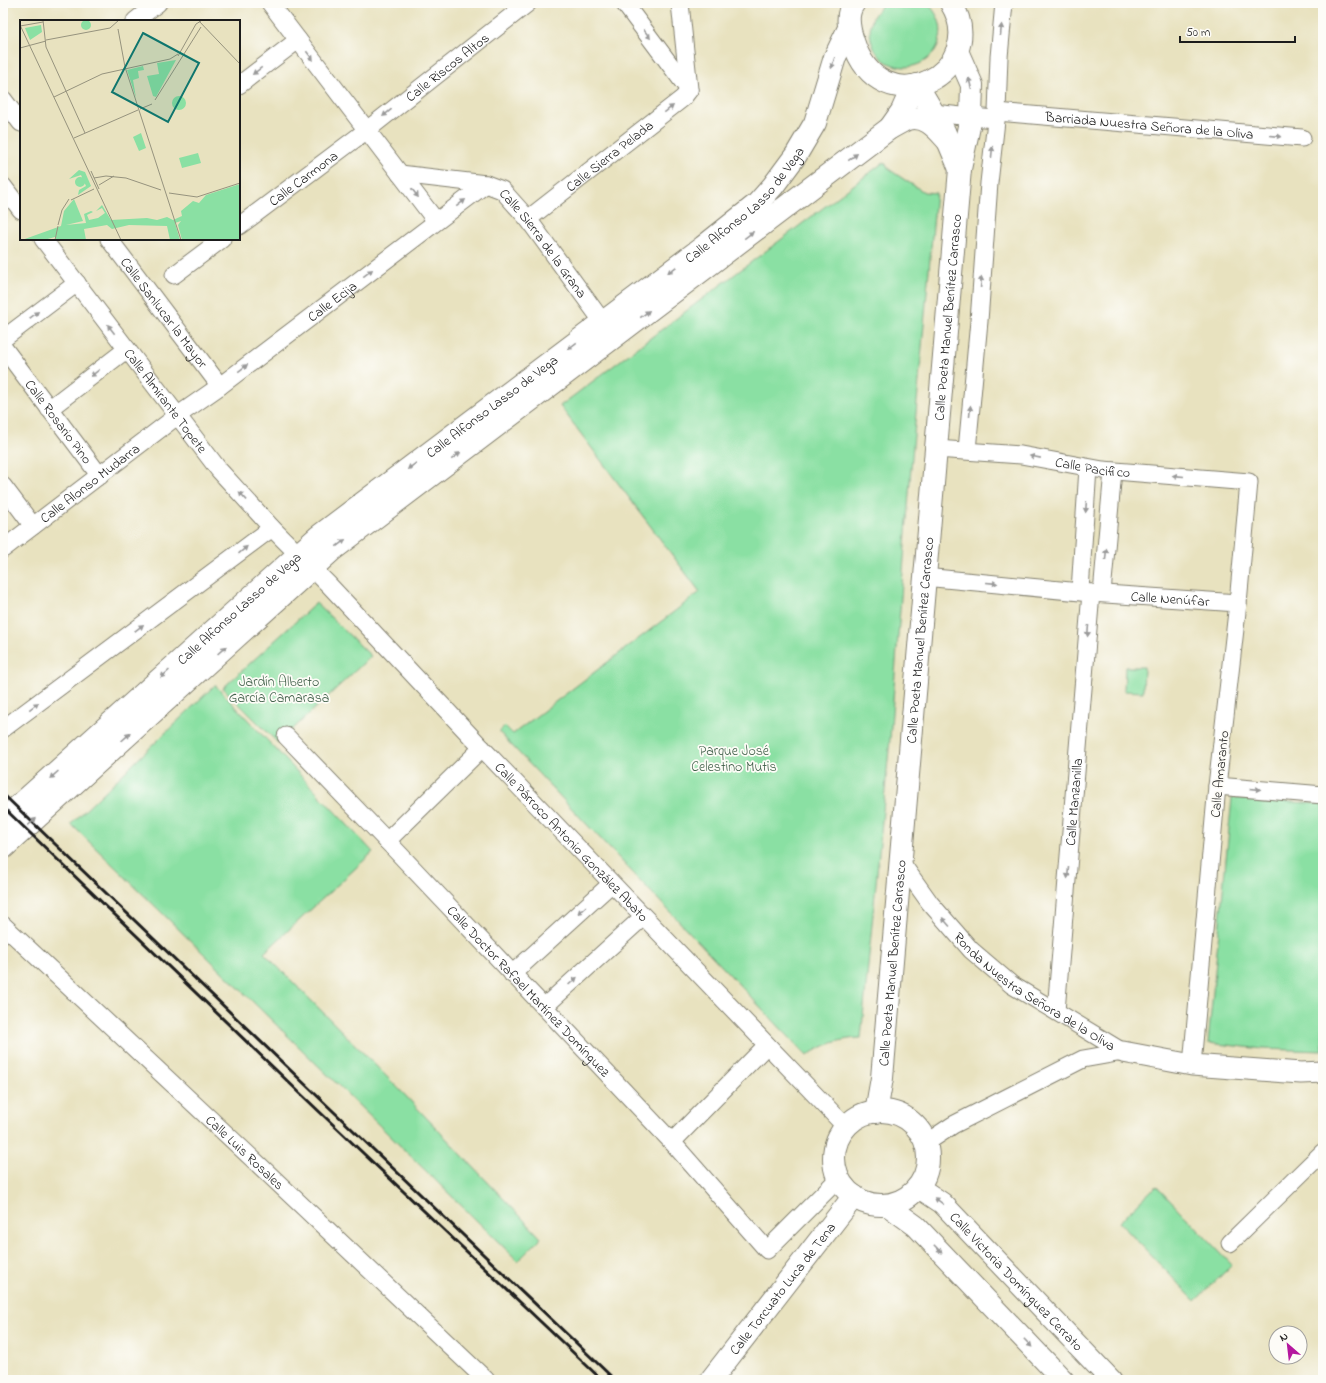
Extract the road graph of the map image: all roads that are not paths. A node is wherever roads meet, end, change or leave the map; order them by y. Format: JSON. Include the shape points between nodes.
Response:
{"nodes":[{"id":1,"x":158,"y":3,"type":"edge"},
{"id":2,"x":270,"y":3,"type":"edge"},
{"id":3,"x":528,"y":3,"type":"edge"},
{"id":4,"x":624,"y":3,"type":"edge"},
{"id":5,"x":680,"y":3,"type":"edge"},
{"id":6,"x":1004,"y":3,"type":"edge"},
{"id":7,"x":959,"y":9,"type":"edge"},
{"id":8,"x":851,"y":10,"type":"edge"},
{"id":9,"x":136,"y":20,"type":"edge"},
{"id":10,"x":298,"y":40,"type":"junction"},
{"id":11,"x":957,"y":51,"type":"junction"},
{"id":12,"x":240,"y":84,"type":"edge"},
{"id":13,"x":915,"y":86,"type":"junction"},
{"id":14,"x":689,"y":90,"type":"junction"},
{"id":15,"x":3,"y":99,"type":"edge"},
{"id":16,"x":933,"y":113,"type":"junction"},
{"id":17,"x":997,"y":115,"type":"junction"},
{"id":18,"x":971,"y":117,"type":"junction"},
{"id":19,"x":20,"y":122,"type":"edge"},
{"id":20,"x":890,"y":128,"type":"junction"},
{"id":21,"x":366,"y":130,"type":"junction"},
{"id":22,"x":1302,"y":138,"type":"dead end"},
{"id":23,"x":950,"y":144,"type":"junction"},
{"id":24,"x":960,"y":169,"type":"junction"},
{"id":25,"x":400,"y":174,"type":"junction"},
{"id":26,"x":486,"y":184,"type":"junction"},
{"id":27,"x":3,"y":186,"type":"edge"},
{"id":28,"x":20,"y":209,"type":"edge"},
{"id":29,"x":528,"y":219,"type":"junction"},
{"id":30,"x":436,"y":221,"type":"junction"},
{"id":31,"x":240,"y":225,"type":"edge"},
{"id":32,"x":44,"y":240,"type":"edge"},
{"id":33,"x":110,"y":240,"type":"edge"},
{"id":34,"x":221,"y":240,"type":"edge"},
{"id":35,"x":174,"y":275,"type":"dead end"},
{"id":36,"x":77,"y":283,"type":"junction"},
{"id":37,"x":608,"y":330,"type":"junction"},
{"id":38,"x":3,"y":339,"type":"edge"},
{"id":39,"x":3,"y":347,"type":"edge"},
{"id":40,"x":126,"y":349,"type":"junction"},
{"id":41,"x":220,"y":386,"type":"junction"},
{"id":42,"x":49,"y":409,"type":"junction"},
{"id":43,"x":177,"y":416,"type":"junction"},
{"id":44,"x":936,"y":449,"type":"junction"},
{"id":45,"x":967,"y":450,"type":"junction"},
{"id":46,"x":1088,"y":468,"type":"junction"},
{"id":47,"x":1113,"y":471,"type":"junction"},
{"id":48,"x":100,"y":476,"type":"junction"},
{"id":49,"x":1249,"y":482,"type":"joint"},
{"id":50,"x":3,"y":486,"type":"edge"},
{"id":51,"x":33,"y":526,"type":"junction"},
{"id":52,"x":272,"y":528,"type":"junction"},
{"id":53,"x":3,"y":549,"type":"edge"},
{"id":54,"x":305,"y":562,"type":"junction"},
{"id":55,"x":924,"y":578,"type":"junction"},
{"id":56,"x":1091,"y":592,"type":"junction"},
{"id":57,"x":1238,"y":603,"type":"junction"},
{"id":58,"x":3,"y":729,"type":"edge"},
{"id":59,"x":286,"y":736,"type":"dead end"},
{"id":60,"x":482,"y":748,"type":"junction"},
{"id":61,"x":90,"y":756,"type":"junction"},
{"id":62,"x":1216,"y":786,"type":"junction"},
{"id":63,"x":1323,"y":795,"type":"edge"},
{"id":64,"x":3,"y":820,"type":"edge"},
{"id":65,"x":387,"y":841,"type":"junction"},
{"id":66,"x":3,"y":848,"type":"edge"},
{"id":67,"x":900,"y":861,"type":"junction"},
{"id":68,"x":611,"y":884,"type":"junction"},
{"id":69,"x":643,"y":917,"type":"junction"},
{"id":70,"x":3,"y":925,"type":"edge"},
{"id":71,"x":512,"y":974,"type":"junction"},
{"id":72,"x":544,"y":1007,"type":"junction"},
{"id":73,"x":1056,"y":1011,"type":"junction"},
{"id":74,"x":767,"y":1045,"type":"junction"},
{"id":75,"x":1123,"y":1052,"type":"junction"},
{"id":76,"x":1192,"y":1065,"type":"junction"},
{"id":77,"x":1323,"y":1072,"type":"edge"},
{"id":78,"x":876,"y":1112,"type":"junction"},
{"id":79,"x":846,"y":1127,"type":"junction"},
{"id":80,"x":672,"y":1142,"type":"junction"},
{"id":81,"x":926,"y":1143,"type":"junction"},
{"id":82,"x":1323,"y":1152,"type":"edge"},
{"id":83,"x":838,"y":1178,"type":"junction"},
{"id":84,"x":918,"y":1187,"type":"junction"},
{"id":85,"x":869,"y":1202,"type":"junction"},
{"id":86,"x":1230,"y":1243,"type":"dead end"},
{"id":87,"x":486,"y":1380,"type":"edge"},
{"id":88,"x":711,"y":1380,"type":"edge"},
{"id":89,"x":728,"y":1380,"type":"edge"},
{"id":90,"x":1063,"y":1380,"type":"edge"},
{"id":91,"x":1111,"y":1380,"type":"edge"}],
"edges":[{"from":1,"to":9,"type":"street"},
{"from":2,"to":10,"type":"street"},
{"from":3,"to":21,"type":"street","name":"Calle Riscos Altos","one_way":true},
{"from":4,"to":14,"type":"street","one_way":true},
{"from":5,"to":14,"type":"street"},
{"from":17,"to":6,"type":"street","one_way":true},
{"from":7,"to":11,"type":"main road","via":[[960,35]]},
{"from":8,"to":13,"type":"main road","via":[[857,54],[863,64],[872,74],[888,83]]},
{"from":8,"to":37,"type":"main road","name":"Calle Alfonso Lasso de Vega","one_way":true,"via":[[815,122],[796,155],[773,186],[757,204],[703,247]]},
{"from":10,"to":12,"type":"street","one_way":true},
{"from":10,"to":21,"type":"street","one_way":true},
{"from":11,"to":13,"type":"main road","via":[[943,72]]},
{"from":18,"to":11,"type":"main road","name":"Calle Poeta Manuel Benítez Carrasco","one_way":true,"via":[[972,84]]},
{"from":13,"to":16,"type":"main road","name":"Calle Poeta Manuel Benítez Carrasco"},
{"from":13,"to":20,"type":"main road","name":"Calle Alfonso Lasso de Vega"},
{"from":29,"to":14,"type":"street","name":"Calle Sierra Pelada","one_way":true,"via":[[683,98]]},
{"from":15,"to":19,"type":"street"},
{"from":16,"to":18,"type":"street","name":"Barriada Nuestra Señora de la Oliva"},
{"from":16,"to":23,"type":"main road","name":"Calle Poeta Manuel Benítez Carrasco"},
{"from":17,"to":18,"type":"street","name":"Barriada Nuestra Señora de la Oliva"},
{"from":17,"to":22,"type":"street","name":"Barriada Nuestra Señora de la Oliva","one_way":true},
{"from":45,"to":17,"type":"street","one_way":true},
{"from":18,"to":24,"type":"main road","name":"Calle Poeta Manuel Benítez Carrasco"},
{"from":20,"to":23,"type":"main road","via":[[907,119],[920,119],[933,125]]},
{"from":37,"to":20,"type":"main road","name":"Calle Alfonso Lasso de Vega","one_way":true},
{"from":21,"to":25,"type":"street"},
{"from":21,"to":31,"type":"street","name":"Calle Carmona"},
{"from":23,"to":24,"type":"main road","name":"Calle Poeta Manuel Benítez Carrasco"},
{"from":24,"to":44,"type":"main road","name":"Calle Poeta Manuel Benítez Carrasco"},
{"from":25,"to":26,"type":"street","name":"Calle Sierra de la Grana"},
{"from":25,"to":30,"type":"street","one_way":true},
{"from":26,"to":29,"type":"street","name":"Calle Sierra de la Grana","via":[[502,190]]},
{"from":30,"to":26,"type":"street","name":"Calle Ecija","one_way":true},
{"from":27,"to":28,"type":"street"},
{"from":29,"to":37,"type":"street","name":"Calle Sierra de la Grana"},
{"from":41,"to":30,"type":"street","name":"Calle Ecija","one_way":true},
{"from":32,"to":36,"type":"street","name":"Calle Almirante Topete"},
{"from":33,"to":41,"type":"street","name":"Calle Sanlucar la Mayor"},
{"from":34,"to":35,"type":"street"},
{"from":38,"to":36,"type":"street","one_way":true},
{"from":40,"to":36,"type":"street","name":"Calle Almirante Topete","one_way":true},
{"from":37,"to":54,"type":"main road","name":"Calle Alfonso Lasso de Vega","via":[[331,551]]},
{"from":39,"to":42,"type":"street","name":"Calle Rosario Pino"},
{"from":40,"to":42,"type":"street","one_way":true},
{"from":40,"to":43,"type":"street","name":"Calle Almirante Topete"},
{"from":41,"to":43,"type":"street","name":"Calle Ecija"},
{"from":42,"to":48,"type":"street","name":"Calle Rosario Pino"},
{"from":43,"to":48,"type":"street","name":"Calle Alonso Mudarra"},
{"from":52,"to":43,"type":"street","name":"Calle Almirante Topete","one_way":true,"via":[[219,470]]},
{"from":44,"to":45,"type":"street","name":"Calle Pacifico"},
{"from":44,"to":55,"type":"main road","name":"Calle Poeta Manuel Benítez Carrasco"},
{"from":46,"to":45,"type":"street","name":"Calle Pacifico","one_way":true,"via":[[1021,454]]},
{"from":46,"to":47,"type":"street","name":"Calle Pacifico"},
{"from":46,"to":56,"type":"street","name":"Calle Manzanilla","one_way":true},
{"from":49,"to":47,"type":"street","name":"Calle Pacifico","one_way":true},
{"from":56,"to":47,"type":"street","name":"Calle Manzanilla","one_way":true},
{"from":48,"to":51,"type":"street","name":"Calle Alonso Mudarra"},
{"from":49,"to":57,"type":"street","name":"Calle Amaranto"},
{"from":50,"to":51,"type":"street"},
{"from":51,"to":53,"type":"street","name":"Calle Alonso Mudarra"},
{"from":52,"to":54,"type":"street","name":"Calle Almirante Topete"},
{"from":58,"to":52,"type":"street","one_way":true},
{"from":54,"to":60,"type":"street","name":"Calle Párroco Antonio González Abato"},
{"from":54,"to":61,"type":"main road","name":"Calle Alfonso Lasso de Vega"},
{"from":55,"to":56,"type":"street","name":"Calle Nenúfar","one_way":true},
{"from":55,"to":67,"type":"main road","name":"Calle Poeta Manuel Benítez Carrasco"},
{"from":56,"to":57,"type":"street","name":"Calle Nenúfar"},
{"from":56,"to":73,"type":"street","name":"Calle Manzanilla","one_way":true},
{"from":57,"to":62,"type":"street","name":"Calle Amaranto"},
{"from":59,"to":65,"type":"street","name":"Calle Doctor Rafael Martínez Domínguez"},
{"from":60,"to":65,"type":"street"},
{"from":60,"to":68,"type":"street","name":"Calle Párroco Antonio González Abato"},
{"from":61,"to":64,"type":"main road","one_way":true},
{"from":66,"to":61,"type":"main road","one_way":true},
{"from":62,"to":63,"type":"street","one_way":true},
{"from":62,"to":76,"type":"street","name":"Calle Amaranto"},
{"from":65,"to":71,"type":"street","name":"Calle Doctor Rafael Martínez Domínguez"},
{"from":73,"to":67,"type":"street","name":"Ronda Nuestra Señora de la Oliva","one_way":true,"via":[[1012,985],[971,950],[930,903]]},
{"from":67,"to":78,"type":"main road","name":"Calle Poeta Manuel Benítez Carrasco","via":[[882,1078]]},
{"from":68,"to":69,"type":"street","name":"Calle Párroco Antonio González Abato"},
{"from":68,"to":71,"type":"street","one_way":true},
{"from":72,"to":69,"type":"street","one_way":true},
{"from":69,"to":74,"type":"street","name":"Calle Párroco Antonio González Abato"},
{"from":70,"to":87,"type":"street","name":"Calle Luis Rosales"},
{"from":71,"to":72,"type":"street","name":"Calle Doctor Rafael Martínez Domínguez"},
{"from":72,"to":80,"type":"street","name":"Calle Doctor Rafael Martínez Domínguez"},
{"from":73,"to":75,"type":"street","name":"Ronda Nuestra Señora de la Oliva"},
{"from":74,"to":79,"type":"street","name":"Calle Párroco Antonio González Abato"},
{"from":74,"to":80,"type":"street"},
{"from":75,"to":76,"type":"street","name":"Ronda Nuestra Señora de la Oliva"},
{"from":75,"to":81,"type":"street","via":[[1083,1059],[953,1125]]},
{"from":76,"to":77,"type":"street","name":"Ronda Nuestra Señora de la Oliva","via":[[1301,1074]]},
{"from":78,"to":79,"type":"main road","via":[[865,1114]]},
{"from":78,"to":81,"type":"main road","via":[[889,1112],[901,1116],[916,1127]]},
{"from":79,"to":83,"type":"main road","via":[[835,1151],[834,1165]]},
{"from":80,"to":83,"type":"street","name":"Calle Doctor Rafael Martínez Domínguez","via":[[767,1250]]},
{"from":81,"to":84,"type":"main road","via":[[926,1173]]},
{"from":82,"to":86,"type":"street"},
{"from":83,"to":85,"type":"main road","via":[[845,1188]]},
{"from":84,"to":85,"type":"main road","via":[[910,1196],[899,1202]]},
{"from":91,"to":84,"type":"street","name":"Calle Victoria Domínguez Cerrato","one_way":true,"via":[[942,1202]]},
{"from":85,"to":88,"type":"main road","name":"Calle Torcuato Luca de Tena"},
{"from":85,"to":89,"type":"main road","name":"Calle Torcuato Luca de Tena"},
{"from":85,"to":90,"type":"street","one_way":true,"via":[[916,1226]]}]}
